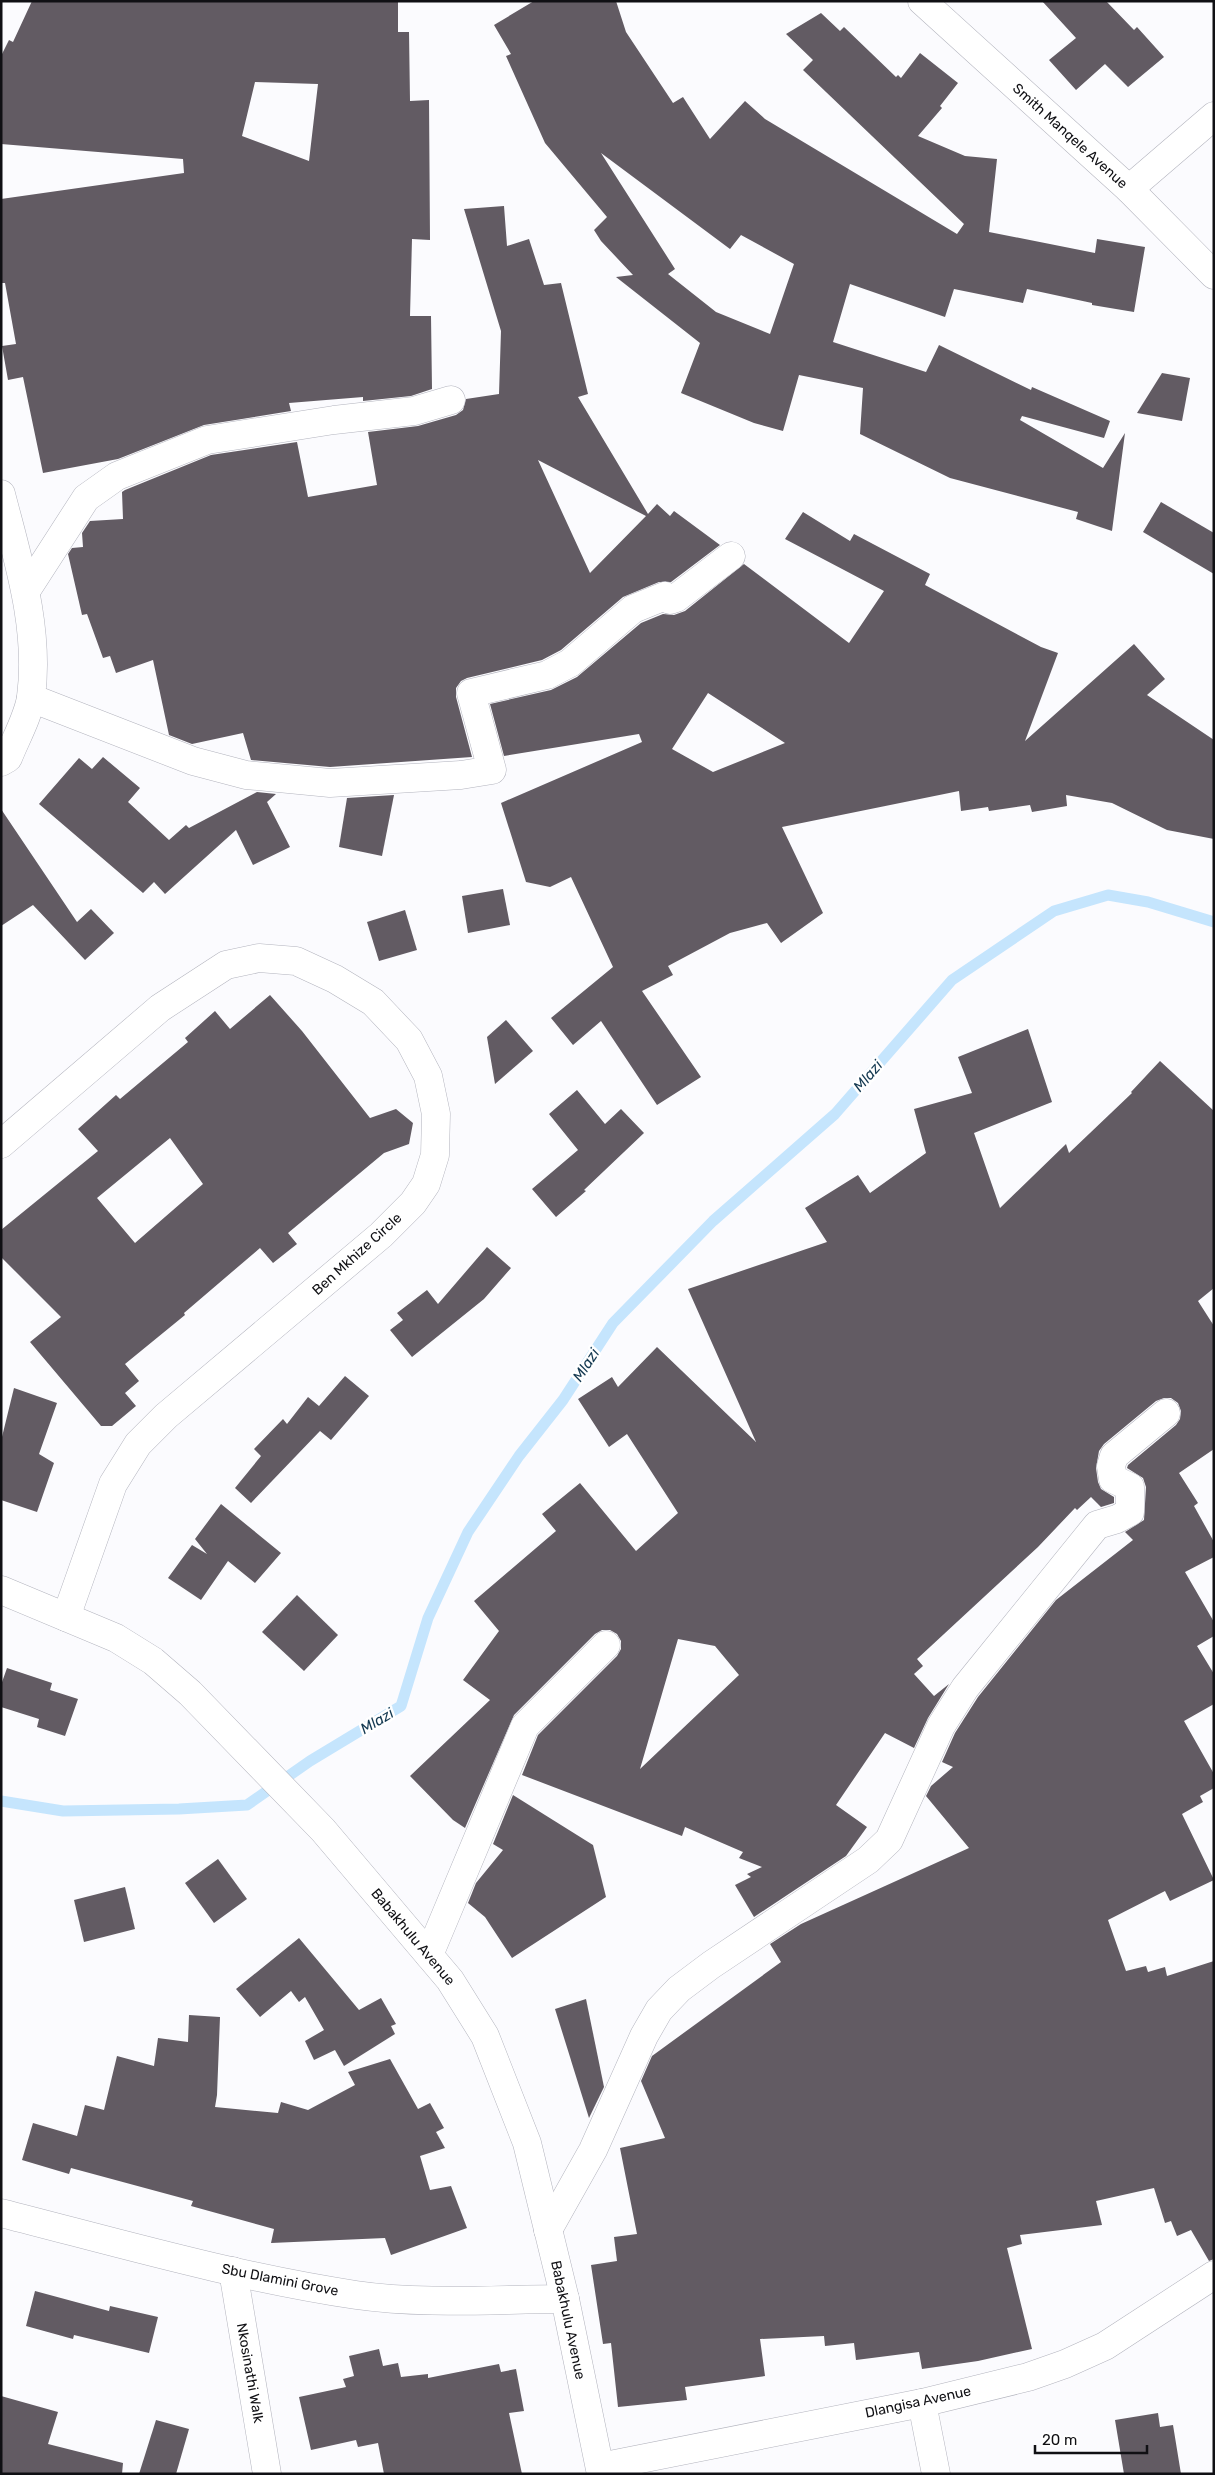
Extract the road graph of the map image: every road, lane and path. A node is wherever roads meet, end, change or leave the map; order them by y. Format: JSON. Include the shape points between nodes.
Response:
{"nodes":[{"id":1,"x":922,"y":1,"type":"edge"},
{"id":2,"x":1214,"y":116,"type":"edge"},
{"id":3,"x":1129,"y":189,"type":"junction"},
{"id":4,"x":1214,"y":275,"type":"edge"},
{"id":5,"x":451,"y":400,"type":"dead end"},
{"id":6,"x":1,"y":494,"type":"edge"},
{"id":7,"x":731,"y":556,"type":"dead end"},
{"id":8,"x":26,"y":591,"type":"junction"},
{"id":9,"x":31,"y":698,"type":"junction"},
{"id":10,"x":1,"y":762,"type":"edge"},
{"id":11,"x":1,"y":1144,"type":"edge"},
{"id":12,"x":1166,"y":1412,"type":"dead end"},
{"id":13,"x":1,"y":1590,"type":"edge"},
{"id":14,"x":66,"y":1616,"type":"junction"},
{"id":15,"x":606,"y":1645,"type":"dead end"},
{"id":16,"x":429,"y":1955,"type":"junction"},
{"id":17,"x":1,"y":2213,"type":"edge"},
{"id":18,"x":548,"y":2230,"type":"junction"},
{"id":19,"x":232,"y":2272,"type":"junction"},
{"id":20,"x":1214,"y":2275,"type":"edge"},
{"id":21,"x":565,"y":2299,"type":"junction"},
{"id":22,"x":922,"y":2403,"type":"junction"},
{"id":23,"x":600,"y":2470,"type":"edge"},
{"id":24,"x":267,"y":2474,"type":"edge"},
{"id":25,"x":936,"y":2474,"type":"edge"}],
"edges":[{"from":1,"to":3,"type":"street","name":"Smith Manqele Avenue"},
{"from":2,"to":3,"type":"street"},
{"from":3,"to":4,"type":"street","name":"Smith Manqele Avenue"},
{"from":5,"to":8,"type":"street","via":[[414,412],[243,432],[207,440],[117,476],[86,498]]},
{"from":6,"to":8,"type":"street"},
{"from":7,"to":9,"type":"street","via":[[676,598],[670,600],[665,596],[633,608],[570,663],[546,675],[471,693],[492,770],[461,775],[330,783],[246,775],[194,761]]},
{"from":8,"to":9,"type":"street","via":[[33,642]]},
{"from":9,"to":10,"type":"street","via":[[8,758]]},
{"from":11,"to":14,"type":"street","name":"Ben Mkhize Circle","via":[[160,1008],[226,965],[259,958],[296,961],[373,1002],[408,1040],[428,1076],[436,1114],[435,1155],[426,1184],[413,1203],[381,1235],[166,1416],[138,1444],[112,1484]]},
{"from":12,"to":18,"type":"street","via":[[1114,1456],[1112,1479],[1130,1487],[1130,1512],[1097,1526],[965,1688],[941,1726],[889,1840],[868,1860],[705,1969],[679,1989],[660,2010],[644,2036],[593,2150]]},
{"from":13,"to":14,"type":"street","name":"Babakhulu Avenue"},
{"from":14,"to":16,"type":"street","name":"Babakhulu Avenue","via":[[116,1638],[153,1661],[190,1693],[323,1830]]},
{"from":15,"to":16,"type":"street","via":[[525,1726]]},
{"from":16,"to":18,"type":"street","name":"Babakhulu Avenue","via":[[450,1980],[485,2036],[527,2143]]},
{"from":17,"to":19,"type":"street","name":"Sbu Dlamini Grove"},
{"from":18,"to":21,"type":"street","name":"Babakhulu Avenue"},
{"from":19,"to":21,"type":"street","name":"Sbu Dlamini Grove","via":[[397,2299]]},
{"from":19,"to":24,"type":"street","name":"Nkosinathi Walk"},
{"from":20,"to":22,"type":"street","name":"Dlangisa Avenue","via":[[1106,2346],[1065,2364],[1028,2377]]},
{"from":21,"to":23,"type":"street","name":"Babakhulu Avenue"},
{"from":22,"to":23,"type":"street","name":"Dlangisa Avenue"},
{"from":22,"to":25,"type":"street"}]}
